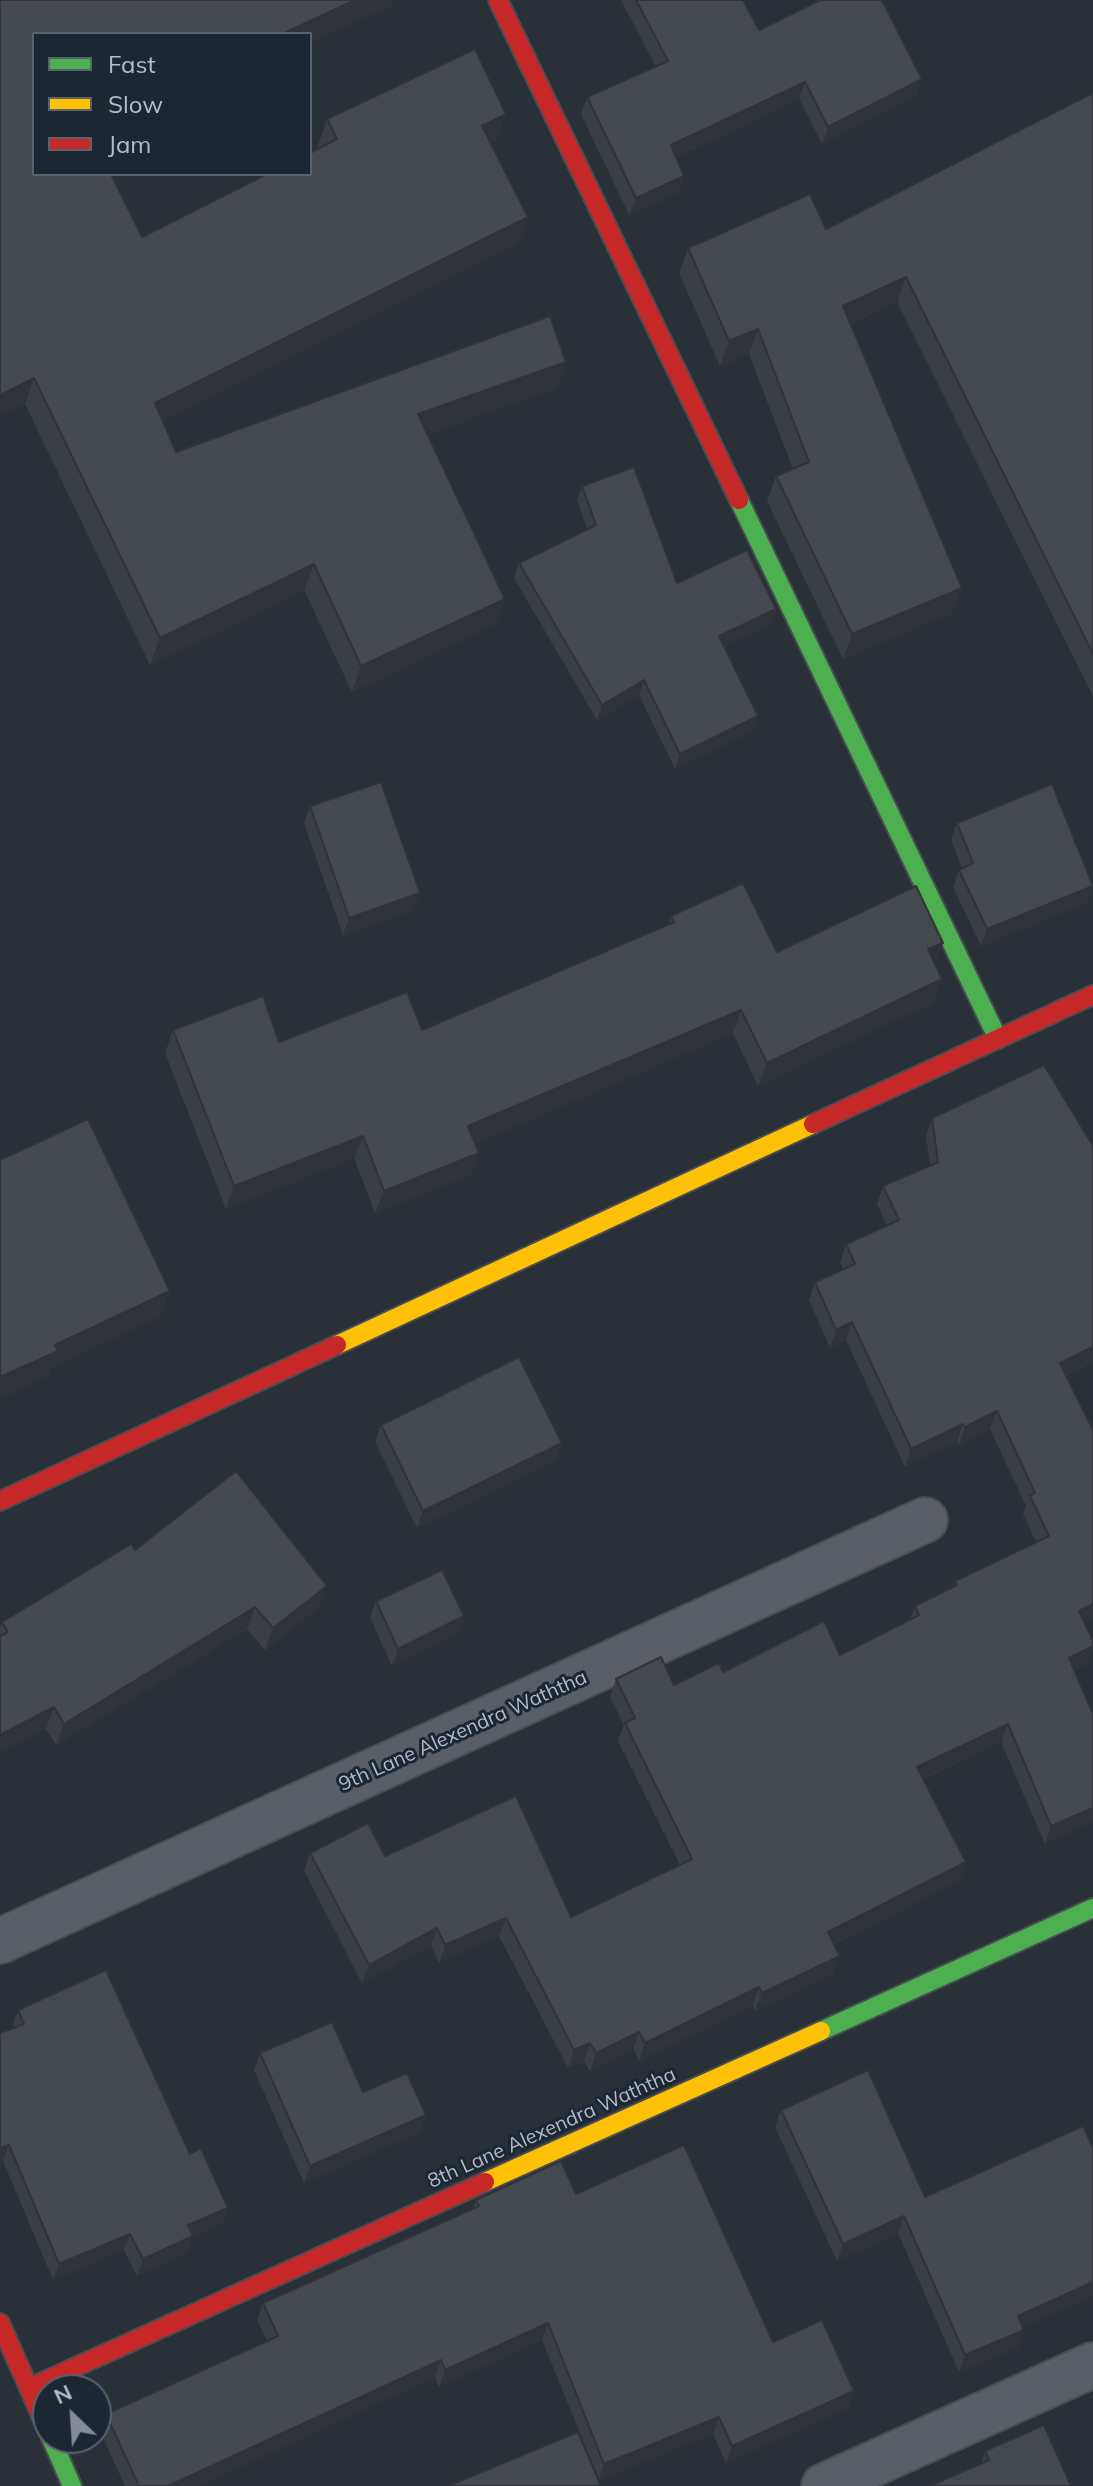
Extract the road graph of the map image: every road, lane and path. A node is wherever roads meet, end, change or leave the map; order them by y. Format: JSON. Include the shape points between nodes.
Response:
{"nodes":[{"id":1,"x":498,"y":0,"type":"edge"},
{"id":2,"x":1093,"y":995,"type":"edge"},
{"id":3,"x":998,"y":1039,"type":"junction"},
{"id":4,"x":0,"y":1501,"type":"edge"},
{"id":5,"x":925,"y":1520,"type":"dead end"},
{"id":6,"x":1093,"y":1908,"type":"edge"},
{"id":7,"x":0,"y":1941,"type":"edge"},
{"id":8,"x":0,"y":2323,"type":"edge"},
{"id":9,"x":1093,"y":2365,"type":"edge"},
{"id":10,"x":29,"y":2388,"type":"junction"},
{"id":11,"x":32,"y":2395,"type":"edge"},
{"id":12,"x":58,"y":2454,"type":"edge"},
{"id":13,"x":72,"y":2486,"type":"edge"},
{"id":14,"x":824,"y":2486,"type":"edge"}],
"edges":[{"from":1,"to":3,"type":"street"},
{"from":2,"to":3,"type":"street"},
{"from":3,"to":4,"type":"street"},
{"from":5,"to":7,"type":"street","name":"9th Lane Alexendra Waththa"},
{"from":6,"to":10,"type":"street","name":"8th Lane Alexendra Waththa"},
{"from":8,"to":10,"type":"street"},
{"from":9,"to":14,"type":"street"},
{"from":10,"to":11,"type":"street"},
{"from":12,"to":13,"type":"street"}]}
